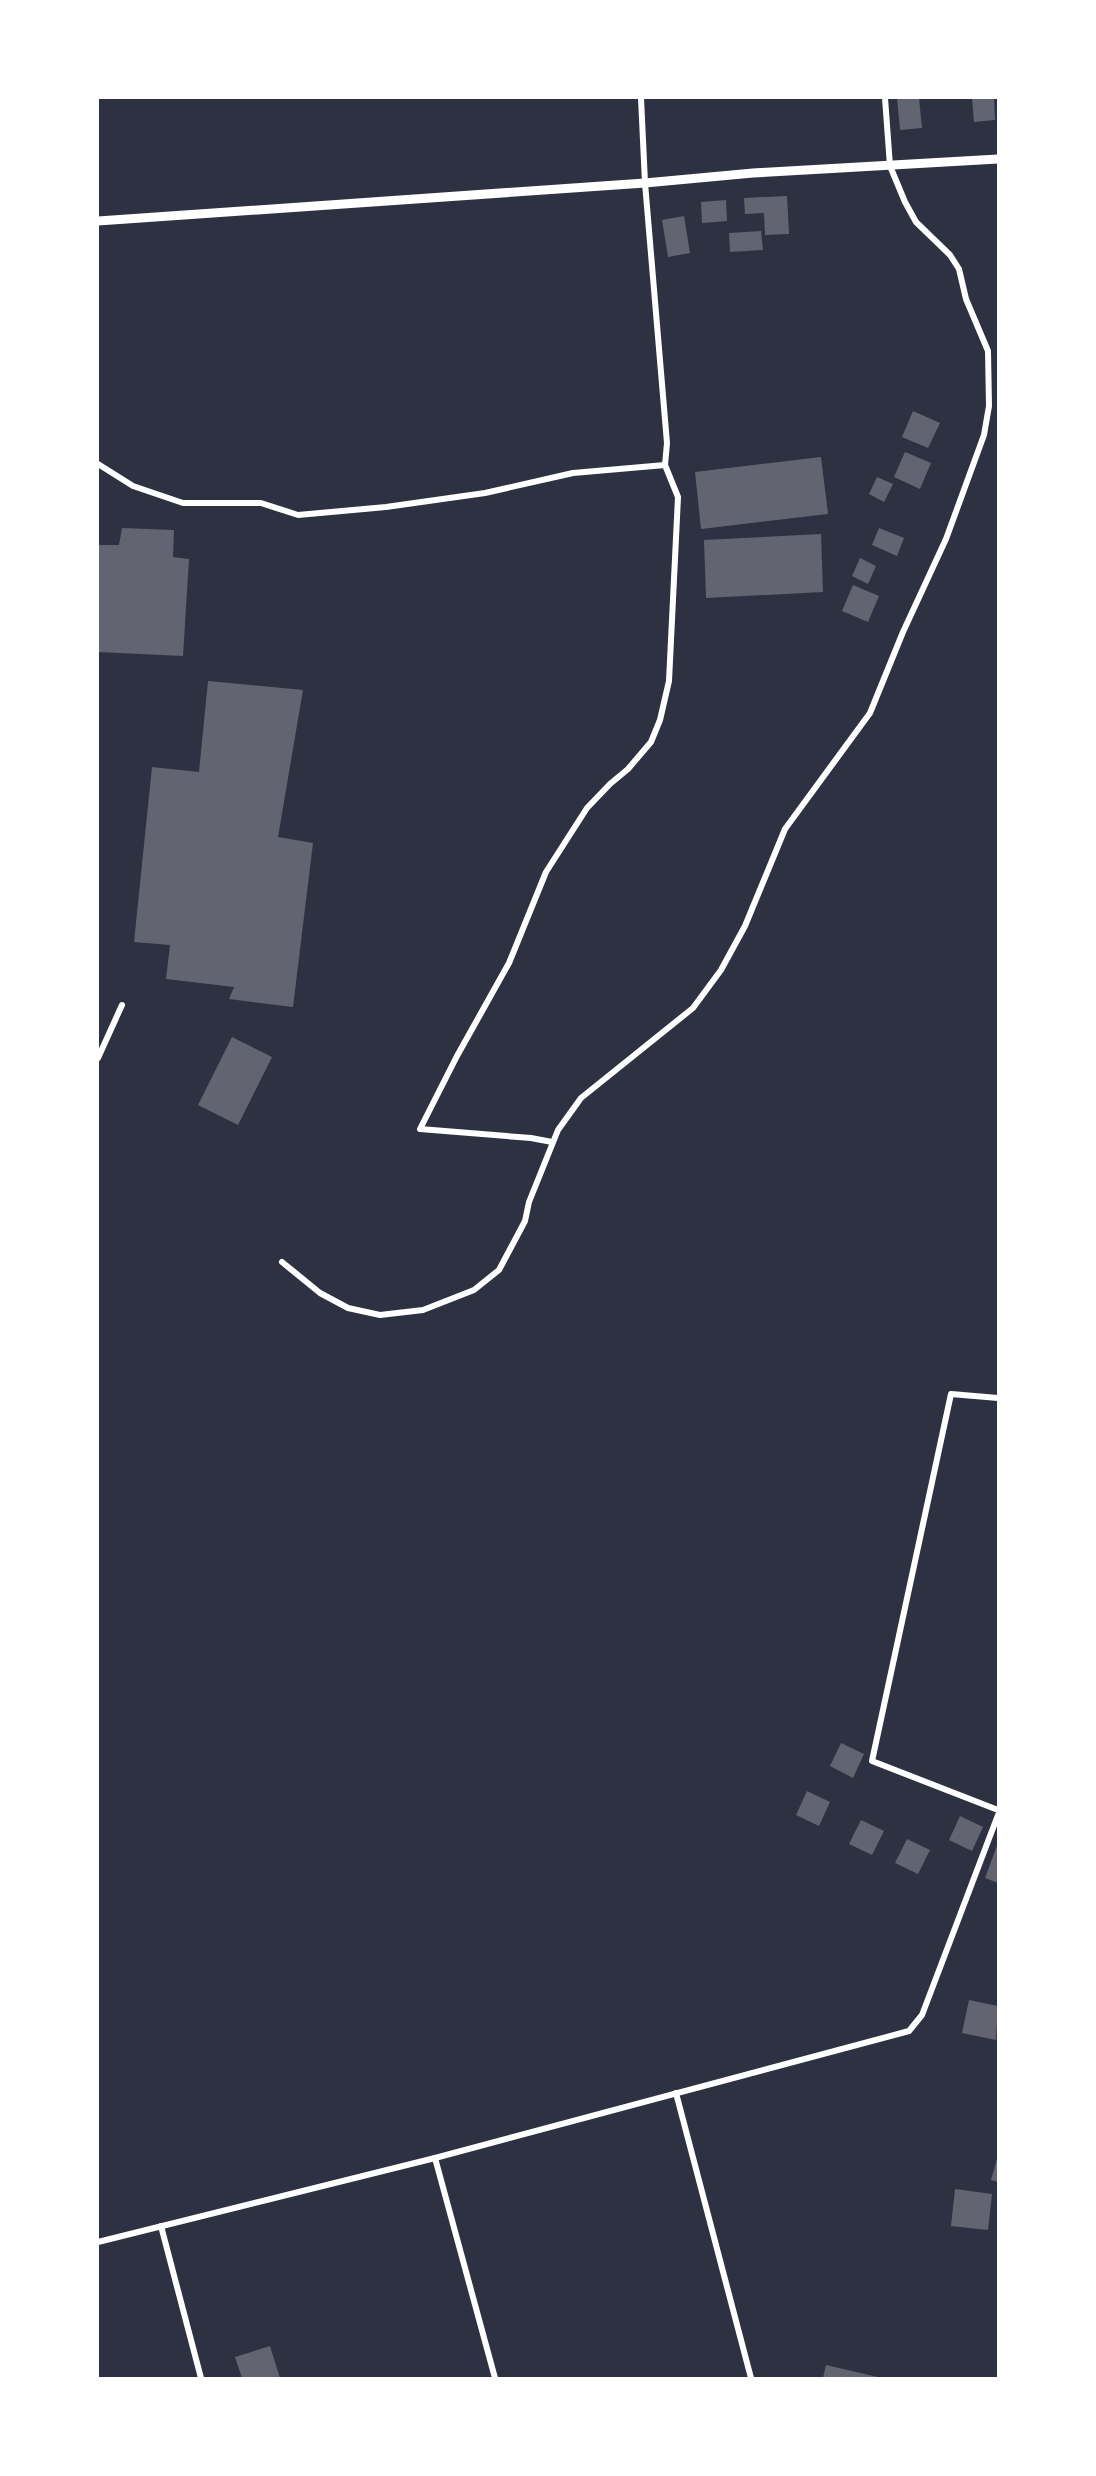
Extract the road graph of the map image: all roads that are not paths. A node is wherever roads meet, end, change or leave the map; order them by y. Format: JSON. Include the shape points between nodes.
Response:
{"nodes":[{"id":1,"x":641,"y":98,"type":"edge"},
{"id":2,"x":885,"y":98,"type":"edge"},
{"id":3,"x":999,"y":159,"type":"edge"},
{"id":4,"x":890,"y":166,"type":"junction"},
{"id":5,"x":645,"y":183,"type":"junction"},
{"id":6,"x":98,"y":221,"type":"edge"},
{"id":7,"x":98,"y":464,"type":"edge"},
{"id":8,"x":665,"y":465,"type":"junction"},
{"id":9,"x":122,"y":1005,"type":"dead end"},
{"id":10,"x":98,"y":1058,"type":"edge"},
{"id":11,"x":552,"y":1142,"type":"junction"},
{"id":12,"x":282,"y":1262,"type":"dead end"},
{"id":13,"x":999,"y":1398,"type":"edge"},
{"id":14,"x":999,"y":1810,"type":"edge"},
{"id":15,"x":999,"y":1815,"type":"edge"},
{"id":16,"x":676,"y":2093,"type":"junction"},
{"id":17,"x":435,"y":2158,"type":"junction"},
{"id":18,"x":161,"y":2226,"type":"junction"},
{"id":19,"x":98,"y":2242,"type":"edge"},
{"id":20,"x":201,"y":2379,"type":"edge"},
{"id":21,"x":495,"y":2379,"type":"edge"},
{"id":22,"x":751,"y":2379,"type":"edge"}],
"edges":[{"from":1,"to":5,"type":"street"},
{"from":2,"to":4,"type":"street"},
{"from":3,"to":4,"type":"street"},
{"from":4,"to":5,"type":"street"},
{"from":4,"to":11,"type":"street","via":[[916,222],[950,255],[959,270],[966,299],[988,351],[989,406],[984,435],[946,539],[870,713],[785,829],[745,926],[721,970],[693,1008],[582,1098]]},
{"from":5,"to":6,"type":"street"},
{"from":5,"to":8,"type":"street","via":[[667,444]]},
{"from":7,"to":8,"type":"street","via":[[133,486],[183,503],[261,503],[298,515],[484,493],[573,473]]},
{"from":8,"to":11,"type":"street","via":[[678,497],[669,681],[660,720],[651,742],[587,808],[546,872],[509,963],[420,1129]]},
{"from":9,"to":10,"type":"street"},
{"from":11,"to":12,"type":"street","via":[[515,1242],[499,1270],[474,1290],[423,1310],[380,1315],[348,1308],[320,1293]]},
{"from":13,"to":14,"type":"street","via":[[951,1394],[872,1761]]},
{"from":15,"to":16,"type":"street","via":[[922,2015],[909,2031]]},
{"from":16,"to":17,"type":"street"},
{"from":16,"to":22,"type":"street"},
{"from":17,"to":18,"type":"street"},
{"from":17,"to":21,"type":"street"},
{"from":18,"to":19,"type":"street"},
{"from":18,"to":20,"type":"street"}]}
